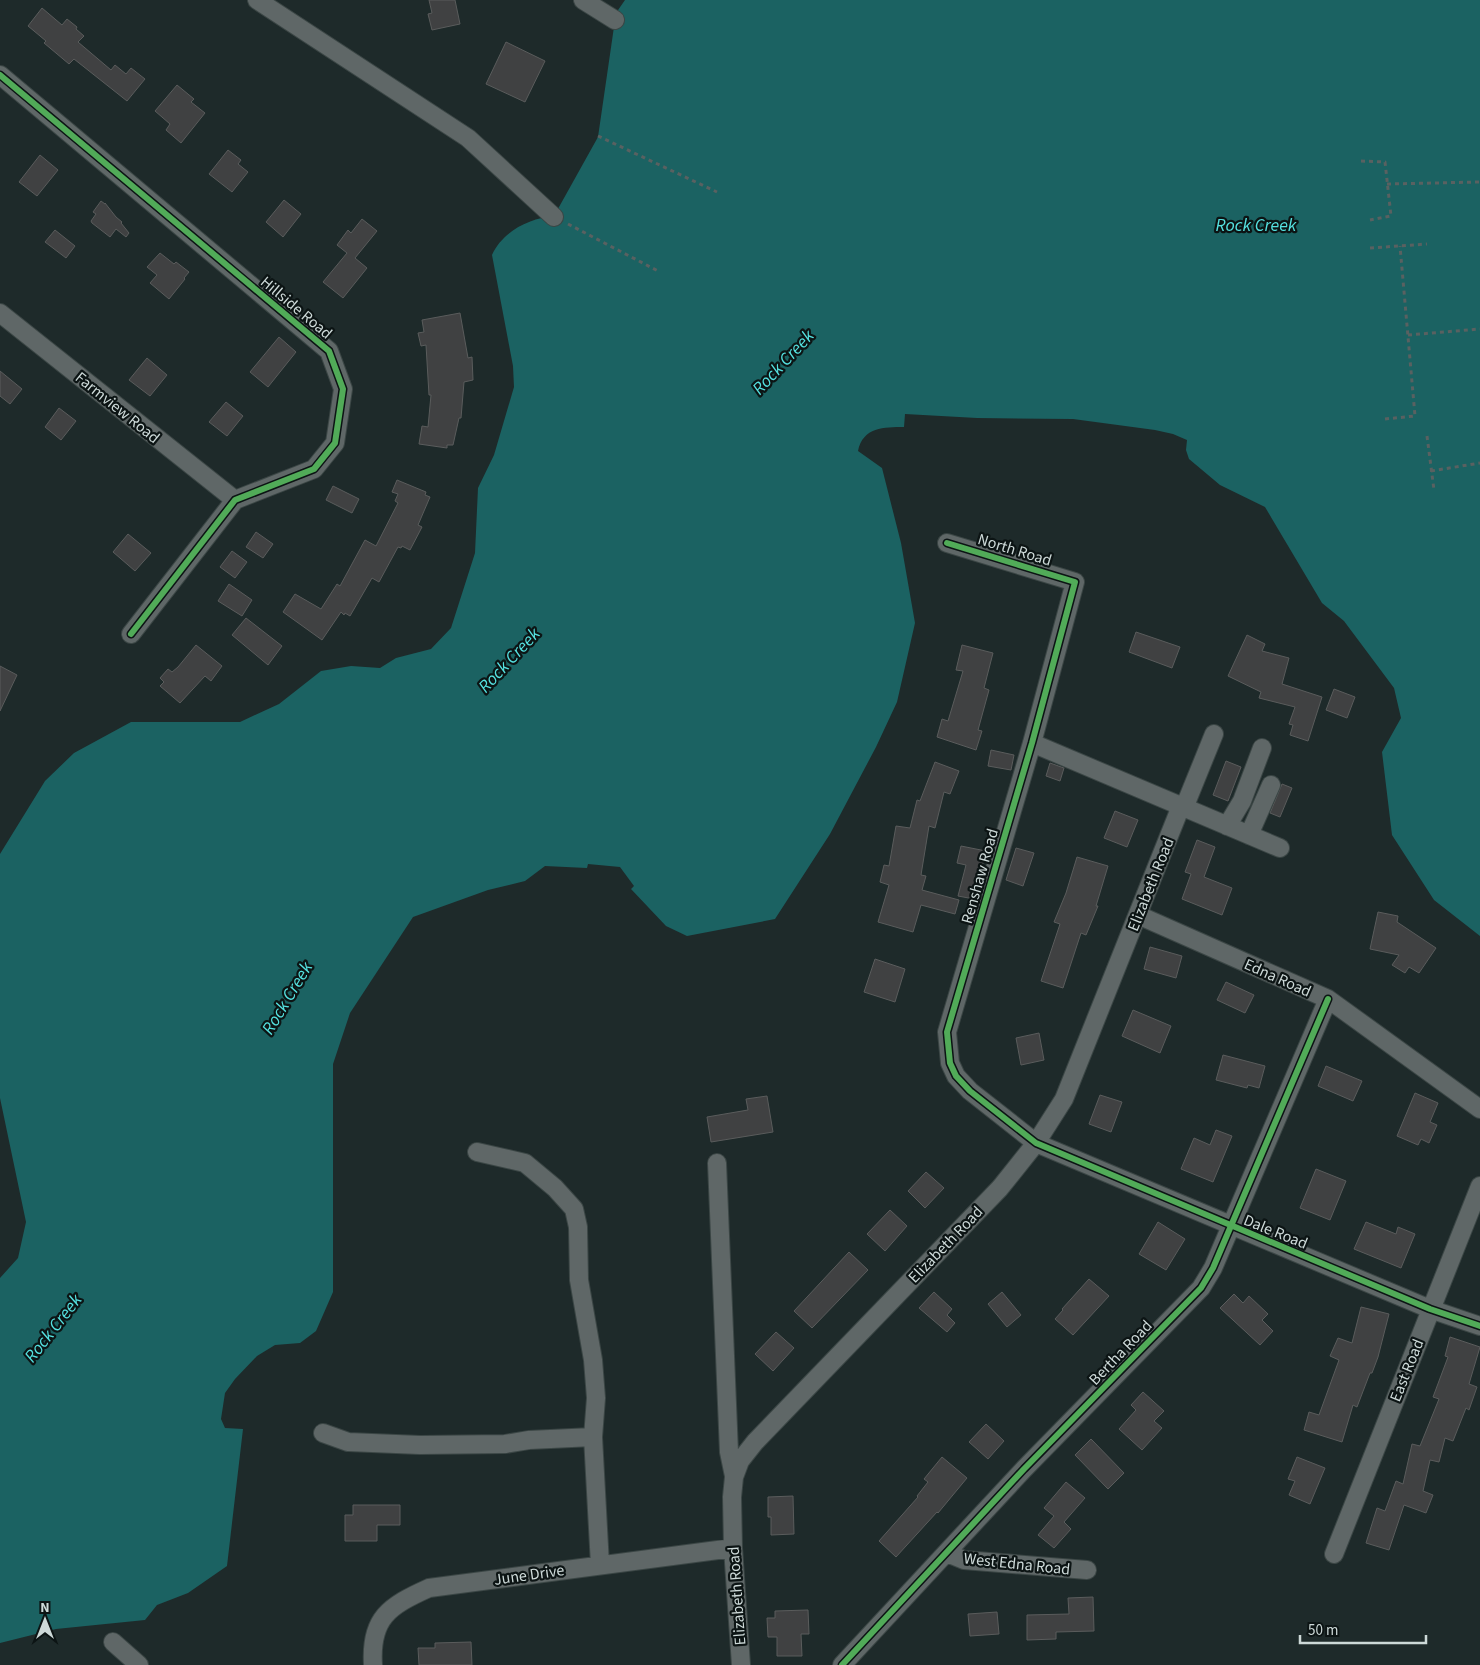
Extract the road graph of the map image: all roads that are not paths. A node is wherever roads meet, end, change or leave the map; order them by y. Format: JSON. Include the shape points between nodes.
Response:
{"nodes":[{"id":1,"x":258,"y":0,"type":"edge"},
{"id":2,"x":583,"y":0,"type":"edge"},
{"id":3,"x":615,"y":20,"type":"dead end"},
{"id":4,"x":0,"y":75,"type":"edge"},
{"id":5,"x":554,"y":216,"type":"road end"},
{"id":6,"x":0,"y":313,"type":"edge"},
{"id":7,"x":235,"y":500,"type":"junction"},
{"id":8,"x":947,"y":543,"type":"dead end"},
{"id":9,"x":1075,"y":582,"type":"joint"},
{"id":10,"x":131,"y":634,"type":"dead end"},
{"id":11,"x":1214,"y":734,"type":"dead end"},
{"id":12,"x":1032,"y":743,"type":"junction"},
{"id":13,"x":1262,"y":748,"type":"dead end"},
{"id":14,"x":1271,"y":785,"type":"dead end"},
{"id":15,"x":1183,"y":807,"type":"junction"},
{"id":16,"x":1227,"y":826,"type":"junction"},
{"id":17,"x":1249,"y":835,"type":"junction"},
{"id":18,"x":1280,"y":848,"type":"dead end"},
{"id":19,"x":1138,"y":915,"type":"junction"},
{"id":20,"x":1328,"y":999,"type":"junction"},
{"id":21,"x":1480,"y":1109,"type":"edge"},
{"id":22,"x":1036,"y":1144,"type":"junction"},
{"id":23,"x":477,"y":1152,"type":"dead end"},
{"id":24,"x":717,"y":1163,"type":"dead end"},
{"id":25,"x":1480,"y":1186,"type":"edge"},
{"id":26,"x":1231,"y":1227,"type":"junction"},
{"id":27,"x":1430,"y":1309,"type":"junction"},
{"id":28,"x":1480,"y":1326,"type":"edge"},
{"id":29,"x":323,"y":1433,"type":"dead end"},
{"id":30,"x":594,"y":1436,"type":"junction"},
{"id":31,"x":734,"y":1477,"type":"junction"},
{"id":32,"x":733,"y":1548,"type":"junction"},
{"id":33,"x":947,"y":1553,"type":"junction"},
{"id":34,"x":1334,"y":1554,"type":"dead end"},
{"id":35,"x":600,"y":1565,"type":"junction"},
{"id":36,"x":1087,"y":1570,"type":"dead end"},
{"id":37,"x":113,"y":1642,"type":"dead end"},
{"id":38,"x":139,"y":1665,"type":"edge"},
{"id":39,"x":372,"y":1665,"type":"edge"},
{"id":40,"x":740,"y":1665,"type":"edge"},
{"id":41,"x":842,"y":1665,"type":"edge"}],
"edges":[{"from":1,"to":5,"type":"street","via":[[468,138]]},
{"from":2,"to":3,"type":"street"},
{"from":4,"to":7,"type":"street","name":"Hillside Road","via":[[328,351],[344,389],[336,443],[314,469]]},
{"from":6,"to":7,"type":"street","name":"Farmview Road"},
{"from":7,"to":10,"type":"street"},
{"from":8,"to":9,"type":"street","name":"North Road"},
{"from":9,"to":12,"type":"street","name":"Renshaw Road"},
{"from":11,"to":15,"type":"street","name":"Elizabeth Road"},
{"from":12,"to":15,"type":"street"},
{"from":12,"to":22,"type":"street","name":"Renshaw Road","via":[[947,1032],[950,1063],[956,1076]]},
{"from":13,"to":16,"type":"street","via":[[1242,801]]},
{"from":14,"to":17,"type":"street"},
{"from":15,"to":16,"type":"street"},
{"from":15,"to":19,"type":"street","name":"Elizabeth Road"},
{"from":16,"to":17,"type":"street"},
{"from":17,"to":18,"type":"street"},
{"from":19,"to":20,"type":"street","name":"Edna Road"},
{"from":19,"to":22,"type":"street","name":"Elizabeth Road","via":[[1064,1099]]},
{"from":20,"to":21,"type":"street","name":"Edna Road"},
{"from":20,"to":26,"type":"street","name":"Bertha Road"},
{"from":22,"to":26,"type":"street","name":"Dale Road"},
{"from":22,"to":31,"type":"street","name":"Elizabeth Road","via":[[1000,1188],[755,1442],[740,1461]]},
{"from":23,"to":30,"type":"street","via":[[524,1163],[555,1188],[574,1209],[578,1227],[579,1280],[594,1360]]},
{"from":24,"to":31,"type":"street","via":[[729,1452]]},
{"from":25,"to":27,"type":"street","name":"East Road"},
{"from":26,"to":27,"type":"street","name":"Dale Road"},
{"from":26,"to":33,"type":"street","name":"Bertha Road","via":[[1201,1288]]},
{"from":27,"to":28,"type":"street","name":"Dale Road"},
{"from":27,"to":34,"type":"street","name":"East Road"},
{"from":29,"to":30,"type":"street","via":[[348,1442],[420,1445],[504,1444]]},
{"from":30,"to":35,"type":"street"},
{"from":31,"to":32,"type":"street","name":"Elizabeth Road"},
{"from":32,"to":35,"type":"street","name":"June Drive"},
{"from":32,"to":40,"type":"street","name":"Elizabeth Road"},
{"from":33,"to":36,"type":"street","name":"West Edna Road","via":[[964,1560]]},
{"from":33,"to":41,"type":"street","name":"Bertha Road"},
{"from":35,"to":39,"type":"street","name":"June Drive","via":[[429,1588],[397,1604],[382,1618],[374,1635]]},
{"from":37,"to":38,"type":"street"}]}
